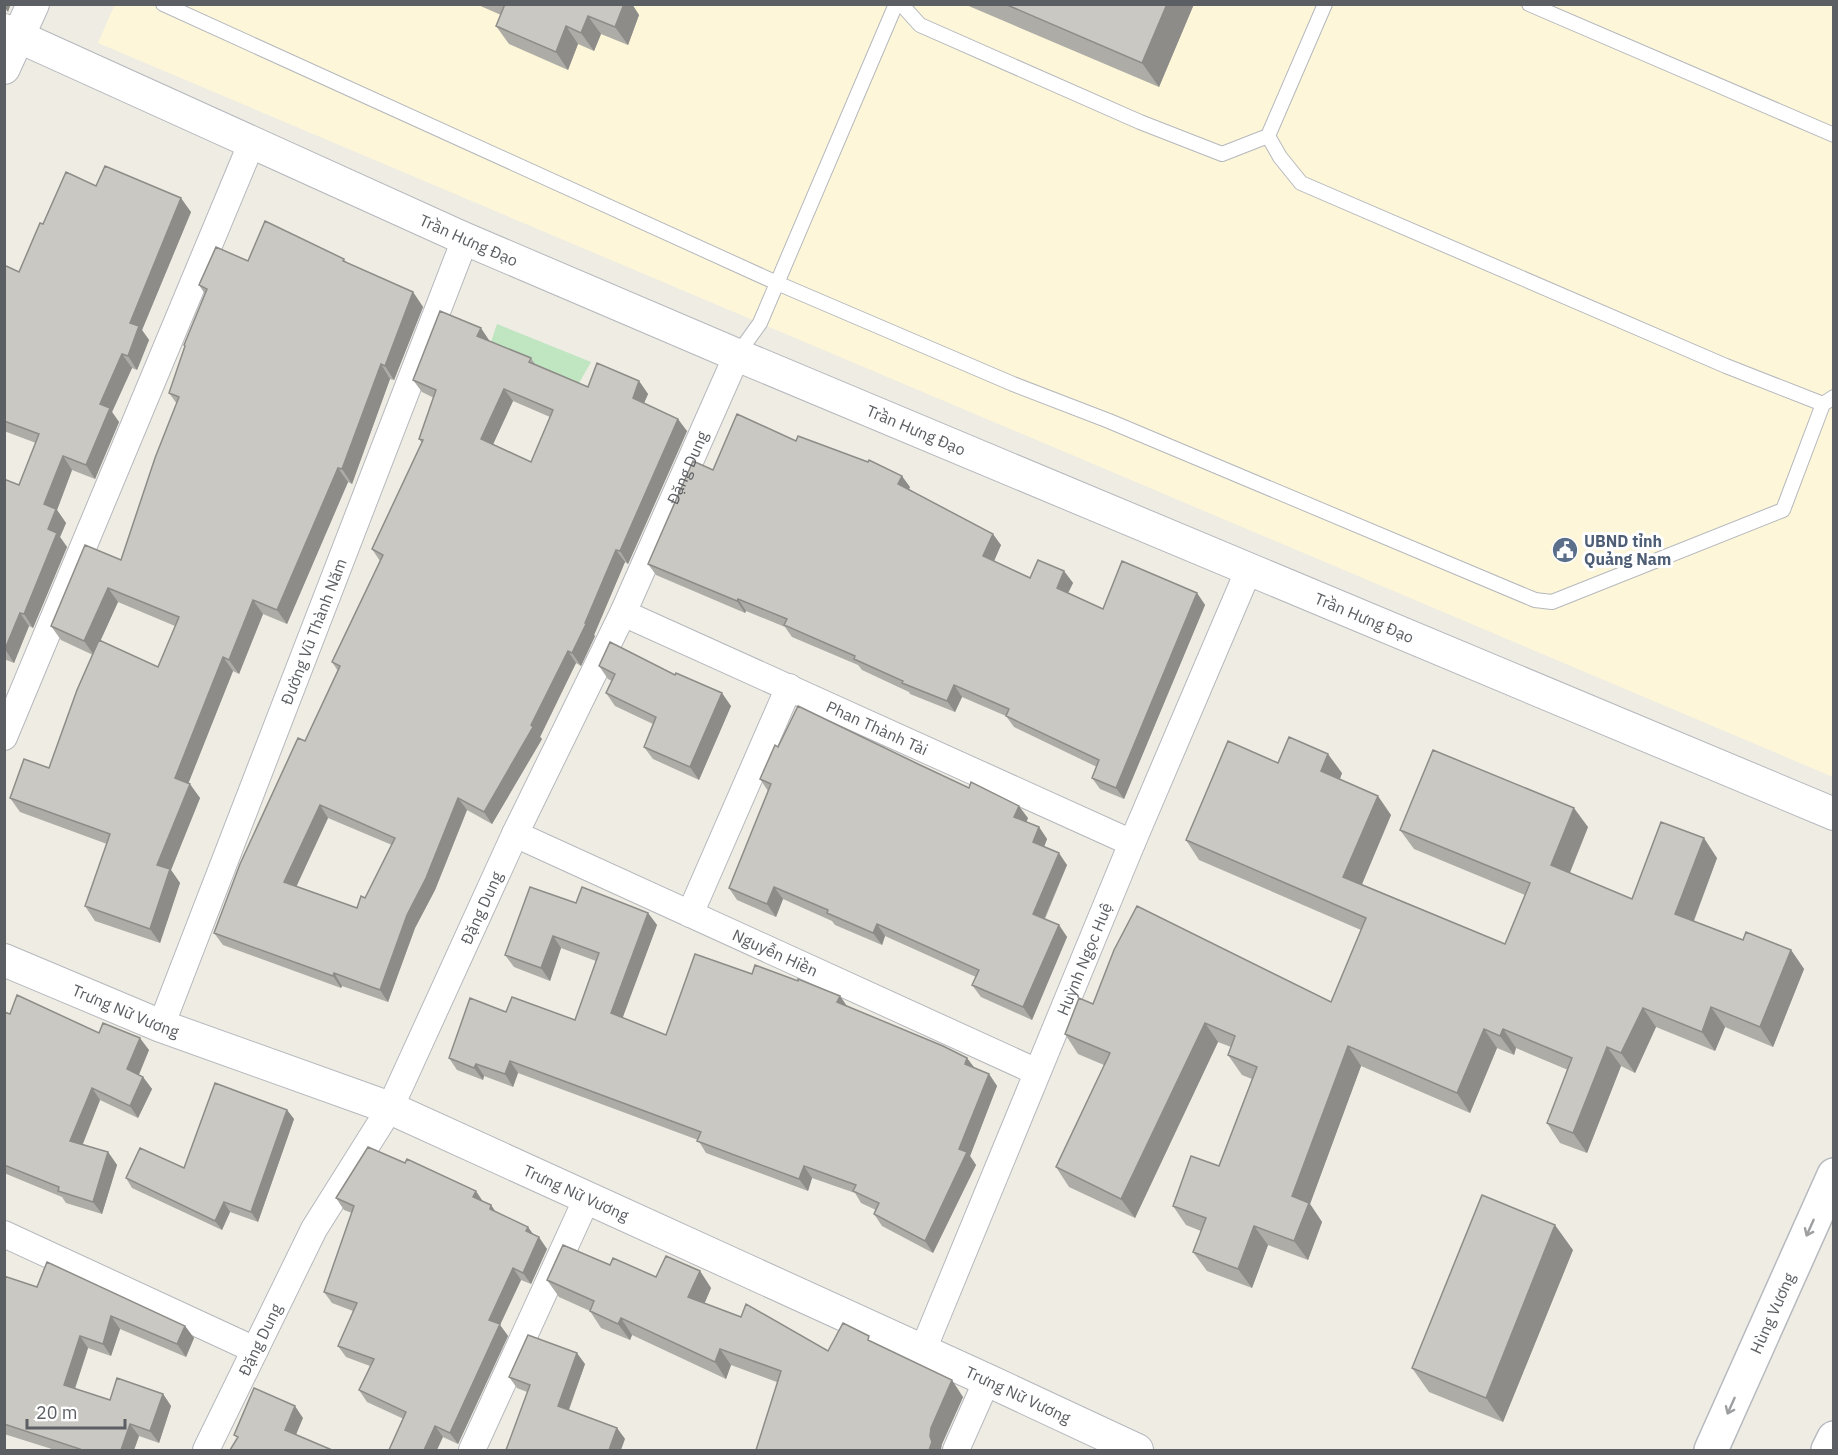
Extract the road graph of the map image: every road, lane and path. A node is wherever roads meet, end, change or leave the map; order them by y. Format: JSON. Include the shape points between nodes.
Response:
{"nodes":[{"id":1,"x":33,"y":4,"type":"edge"},
{"id":2,"x":163,"y":4,"type":"edge"},
{"id":3,"x":898,"y":4,"type":"edge"},
{"id":4,"x":1325,"y":4,"type":"edge"},
{"id":5,"x":1529,"y":4,"type":"edge"},
{"id":6,"x":11,"y":33,"type":"edge"},
{"id":7,"x":4,"y":68,"type":"edge"},
{"id":8,"x":1833,"y":135,"type":"edge"},
{"id":9,"x":1268,"y":136,"type":"junction"},
{"id":10,"x":252,"y":142,"type":"junction"},
{"id":11,"x":463,"y":238,"type":"junction"},
{"id":12,"x":777,"y":283,"type":"junction"},
{"id":13,"x":737,"y":355,"type":"junction"},
{"id":14,"x":1828,"y":400,"type":"edge"},
{"id":15,"x":1249,"y":569,"type":"junction"},
{"id":16,"x":623,"y":613,"type":"junction"},
{"id":17,"x":789,"y":687,"type":"junction"},
{"id":18,"x":4,"y":737,"type":"edge"},
{"id":19,"x":1833,"y":814,"type":"edge"},
{"id":20,"x":515,"y":834,"type":"junction"},
{"id":21,"x":1132,"y":843,"type":"junction"},
{"id":22,"x":690,"y":914,"type":"junction"},
{"id":23,"x":4,"y":960,"type":"edge"},
{"id":24,"x":161,"y":1026,"type":"junction"},
{"id":25,"x":1037,"y":1072,"type":"junction"},
{"id":26,"x":390,"y":1108,"type":"junction"},
{"id":27,"x":1833,"y":1175,"type":"edge"},
{"id":28,"x":586,"y":1198,"type":"junction"},
{"id":29,"x":4,"y":1234,"type":"edge"},
{"id":30,"x":255,"y":1350,"type":"junction"},
{"id":31,"x":923,"y":1350,"type":"junction"},
{"id":32,"x":987,"y":1380,"type":"junction"},
{"id":33,"x":1833,"y":1438,"type":"edge"},
{"id":34,"x":206,"y":1450,"type":"edge"},
{"id":35,"x":472,"y":1450,"type":"edge"},
{"id":36,"x":956,"y":1450,"type":"edge"},
{"id":37,"x":1137,"y":1450,"type":"edge"},
{"id":38,"x":1711,"y":1450,"type":"edge"},
{"id":39,"x":1828,"y":1450,"type":"edge"}],
"edges":[{"from":1,"to":6,"type":"street"},
{"from":2,"to":12,"type":"lane"},
{"from":3,"to":9,"type":"lane","via":[[920,25],[1222,154]]},
{"from":3,"to":12,"type":"lane"},
{"from":4,"to":9,"type":"lane"},
{"from":5,"to":8,"type":"lane"},
{"from":6,"to":7,"type":"street"},
{"from":6,"to":10,"type":"street","name":"Trần Hưng Đạo"},
{"from":9,"to":14,"type":"lane","via":[[1301,183],[1726,366]]},
{"from":10,"to":11,"type":"street","name":"Trần Hưng Đạo"},
{"from":10,"to":18,"type":"street"},
{"from":11,"to":13,"type":"street","name":"Trần Hưng Đạo"},
{"from":11,"to":24,"type":"street","name":"Đường Vũ Thành Năm"},
{"from":12,"to":13,"type":"lane","via":[[760,323]]},
{"from":12,"to":14,"type":"lane","via":[[1535,600],[1552,602],[1784,510]]},
{"from":13,"to":15,"type":"street","name":"Trần Hưng Đạo"},
{"from":13,"to":16,"type":"street","name":"Đặng Dung"},
{"from":15,"to":19,"type":"street","name":"Trần Hưng Đạo"},
{"from":15,"to":21,"type":"street","name":"Huỳnh Ngọc Huệ"},
{"from":16,"to":17,"type":"street","name":"Phan Thành Tài"},
{"from":16,"to":20,"type":"street","name":"Đặng Dung"},
{"from":17,"to":21,"type":"street","name":"Phan Thành Tài"},
{"from":17,"to":22,"type":"street"},
{"from":20,"to":22,"type":"street","name":"Nguyễn Hiền"},
{"from":20,"to":26,"type":"street","name":"Đặng Dung"},
{"from":21,"to":25,"type":"street","name":"Huỳnh Ngọc Huệ"},
{"from":22,"to":25,"type":"street","name":"Nguyễn Hiền"},
{"from":23,"to":24,"type":"street","name":"Trưng Nữ Vương"},
{"from":24,"to":26,"type":"street","name":"Trưng Nữ Vương"},
{"from":25,"to":31,"type":"street","name":"Huỳnh Ngọc Huệ"},
{"from":26,"to":28,"type":"street","name":"Trưng Nữ Vương"},
{"from":26,"to":30,"type":"street","name":"Đặng Dung","via":[[314,1229]]},
{"from":27,"to":38,"type":"main road","name":"Hùng Vương","one_way":true},
{"from":28,"to":31,"type":"street","name":"Trưng Nữ Vương"},
{"from":28,"to":35,"type":"street"},
{"from":29,"to":30,"type":"street"},
{"from":30,"to":34,"type":"street","name":"Đặng Dung"},
{"from":31,"to":32,"type":"street","name":"Trưng Nữ Vương"},
{"from":32,"to":36,"type":"street"},
{"from":32,"to":37,"type":"street","name":"Trưng Nữ Vương"},
{"from":33,"to":39,"type":"main road"}]}
